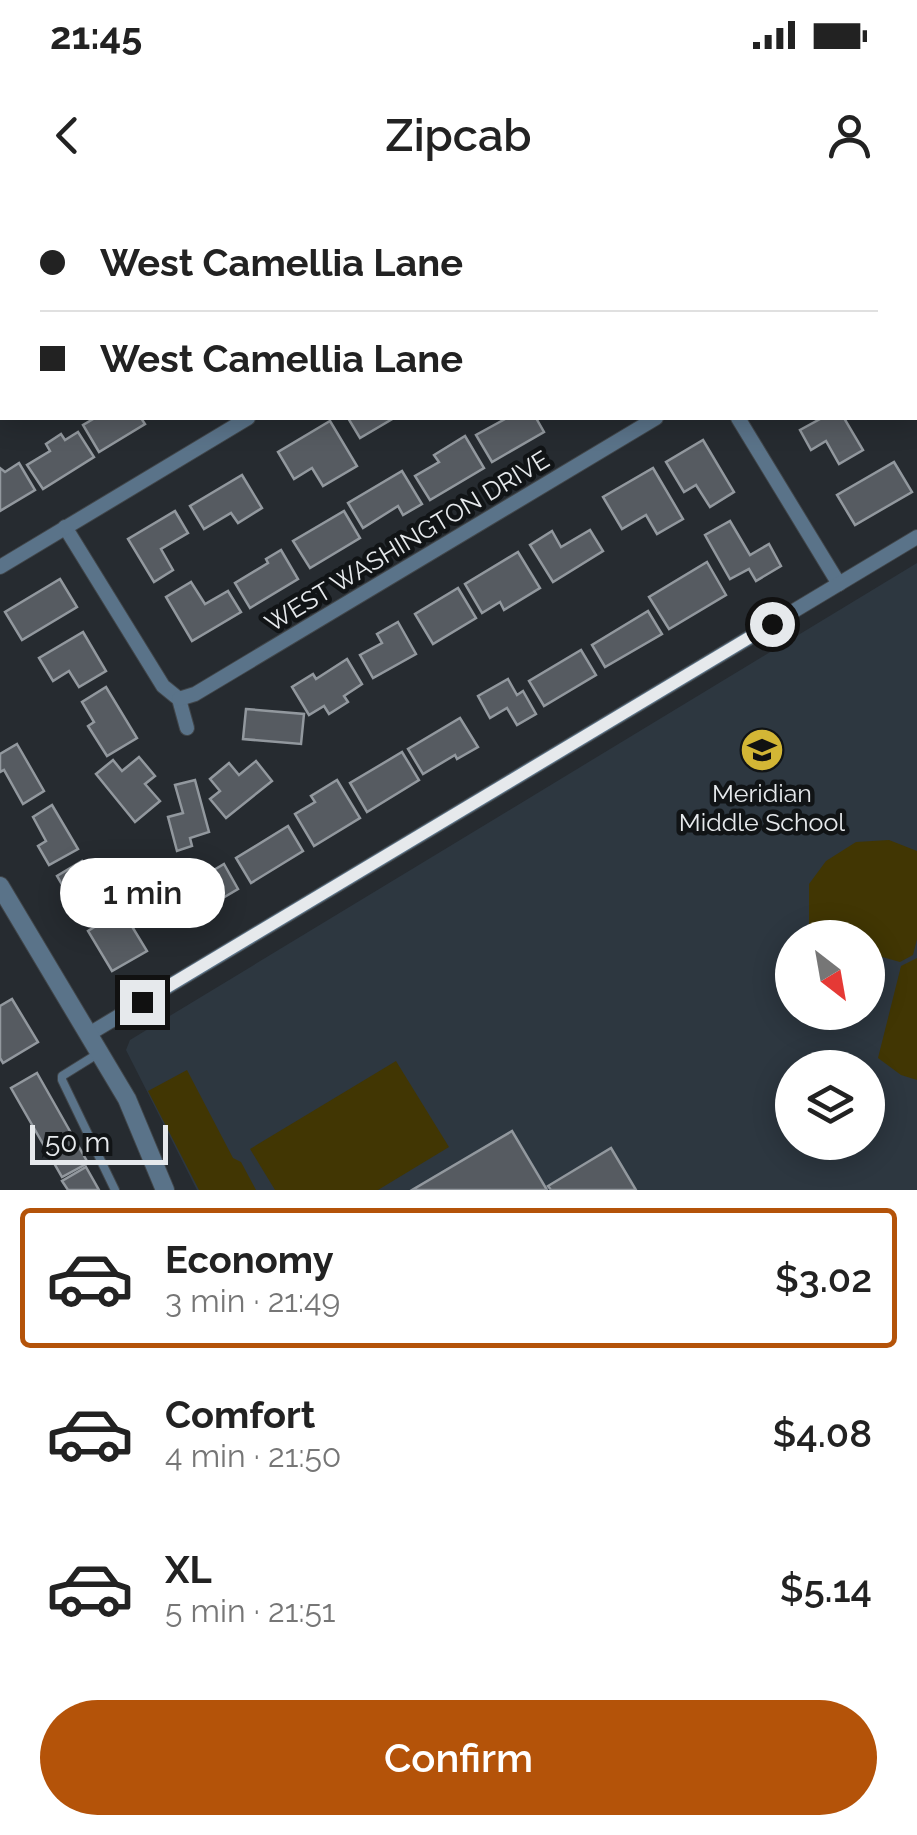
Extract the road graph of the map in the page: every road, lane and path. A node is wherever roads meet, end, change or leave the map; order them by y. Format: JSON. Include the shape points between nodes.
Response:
{"nodes":[{"id":1,"x":245,"y":420,"type":"edge"},
{"id":2,"x":653,"y":420,"type":"edge"},
{"id":3,"x":739,"y":420,"type":"edge"},
{"id":4,"x":65,"y":528,"type":"junction"},
{"id":5,"x":917,"y":537,"type":"edge"},
{"id":6,"x":0,"y":567,"type":"edge"},
{"id":7,"x":839,"y":584,"type":"junction"},
{"id":8,"x":179,"y":699,"type":"junction"},
{"id":9,"x":187,"y":728,"type":"dead end"},
{"id":10,"x":0,"y":886,"type":"edge"},
{"id":11,"x":89,"y":1034,"type":"junction"},
{"id":12,"x":100,"y":1053,"type":"junction"},
{"id":13,"x":115,"y":1190,"type":"edge"},
{"id":14,"x":166,"y":1190,"type":"edge"}],
"edges":[{"from":1,"to":4,"type":"street"},
{"from":2,"to":8,"type":"street","name":"WEST WASHINGTON DRIVE"},
{"from":3,"to":7,"type":"street"},
{"from":4,"to":6,"type":"street"},
{"from":4,"to":8,"type":"street","via":[[163,686]]},
{"from":5,"to":7,"type":"street"},
{"from":7,"to":11,"type":"street"},
{"from":8,"to":9,"type":"street"},
{"from":10,"to":11,"type":"street"},
{"from":11,"to":12,"type":"street"},
{"from":12,"to":13,"type":"lane","via":[[62,1080]]},
{"from":12,"to":14,"type":"street","via":[[128,1099]]}]}
